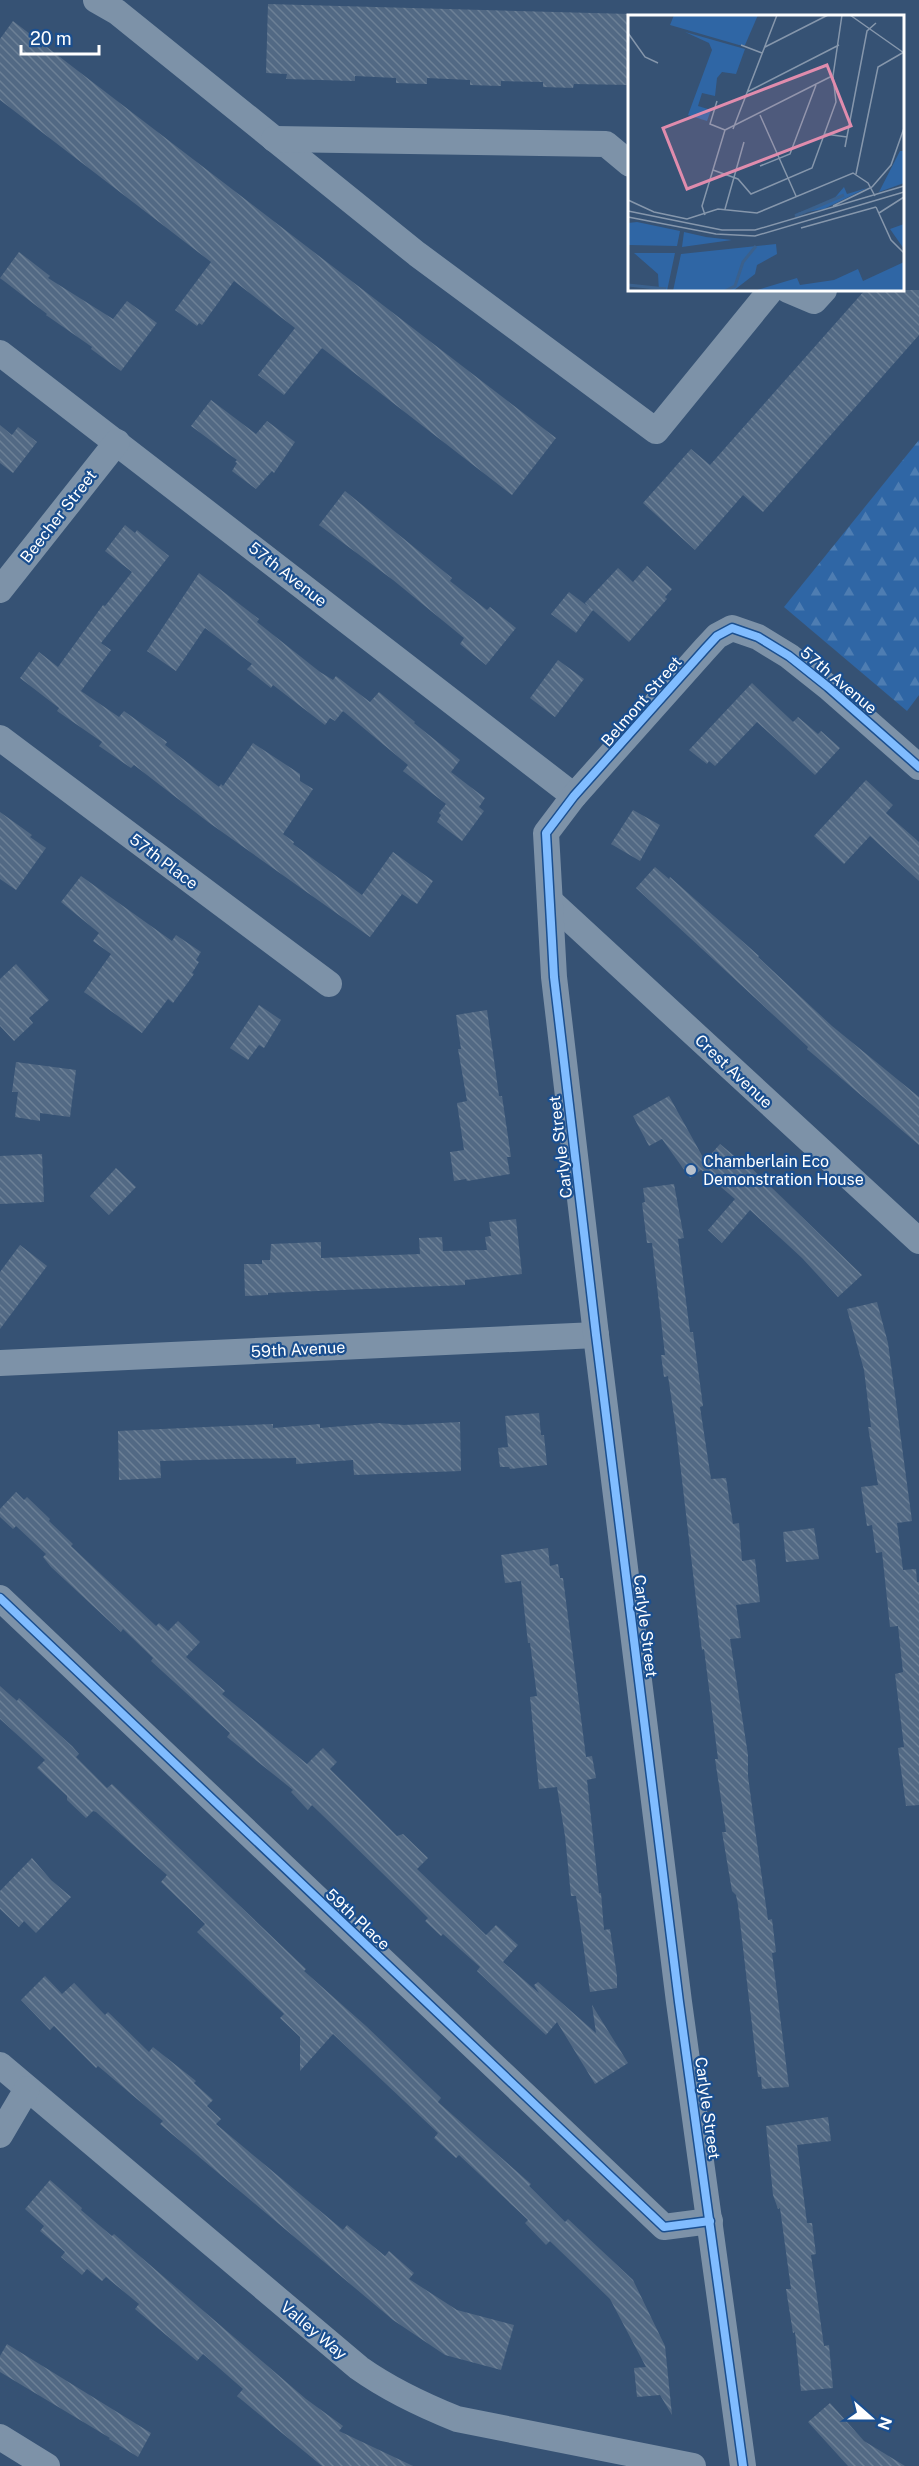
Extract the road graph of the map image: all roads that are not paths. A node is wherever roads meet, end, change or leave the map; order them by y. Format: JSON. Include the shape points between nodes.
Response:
{"nodes":[{"id":1,"x":96,"y":0,"type":"edge"},
{"id":2,"x":274,"y":139,"type":"junction"},
{"id":3,"x":628,"y":162,"type":"edge"},
{"id":4,"x":770,"y":291,"type":"edge"},
{"id":5,"x":790,"y":291,"type":"edge"},
{"id":6,"x":823,"y":291,"type":"edge"},
{"id":7,"x":0,"y":353,"type":"edge"},
{"id":8,"x":117,"y":442,"type":"junction"},
{"id":9,"x":0,"y":590,"type":"edge"},
{"id":10,"x":732,"y":628,"type":"joint"},
{"id":11,"x":0,"y":738,"type":"edge"},
{"id":12,"x":919,"y":767,"type":"edge"},
{"id":13,"x":574,"y":796,"type":"junction"},
{"id":14,"x":550,"y":900,"type":"junction"},
{"id":15,"x":329,"y":984,"type":"dead end"},
{"id":16,"x":919,"y":1241,"type":"edge"},
{"id":17,"x":596,"y":1335,"type":"junction"},
{"id":18,"x":0,"y":1363,"type":"edge"},
{"id":19,"x":0,"y":1598,"type":"edge"},
{"id":20,"x":0,"y":2065,"type":"edge"},
{"id":21,"x":27,"y":2089,"type":"junction"},
{"id":22,"x":0,"y":2135,"type":"edge"},
{"id":23,"x":710,"y":2221,"type":"junction"},
{"id":24,"x":0,"y":2437,"type":"edge"},
{"id":25,"x":47,"y":2466,"type":"edge"},
{"id":26,"x":693,"y":2466,"type":"edge"},
{"id":27,"x":743,"y":2466,"type":"edge"}],
"edges":[{"from":1,"to":2,"type":"street","via":[[117,12]]},
{"from":2,"to":3,"type":"street","via":[[606,144]]},
{"from":2,"to":4,"type":"street","via":[[417,254],[656,431]]},
{"from":5,"to":6,"type":"street","via":[[814,301]]},
{"from":7,"to":8,"type":"street","name":"57th Avenue"},
{"from":8,"to":9,"type":"street","name":"Beecher Street"},
{"from":8,"to":13,"type":"street","name":"57th Avenue"},
{"from":10,"to":12,"type":"street","name":"57th Avenue","via":[[758,637],[789,656]]},
{"from":10,"to":13,"type":"street","name":"Belmont Street","via":[[717,636]]},
{"from":11,"to":15,"type":"street","name":"57th Place"},
{"from":13,"to":14,"type":"street","name":"Carlyle Street","via":[[546,833]]},
{"from":14,"to":16,"type":"street","name":"Crest Avenue"},
{"from":14,"to":17,"type":"street","name":"Carlyle Street","via":[[554,977]]},
{"from":17,"to":18,"type":"street","name":"59th Avenue"},
{"from":17,"to":23,"type":"street","name":"Carlyle Street"},
{"from":19,"to":23,"type":"street","name":"59th Place","via":[[664,2227]]},
{"from":20,"to":21,"type":"street","name":"Valley Way"},
{"from":21,"to":22,"type":"street"},
{"from":21,"to":26,"type":"street","name":"Valley Way","via":[[359,2368],[390,2389],[457,2419]]},
{"from":23,"to":27,"type":"street","name":"Carlyle Street"},
{"from":24,"to":25,"type":"street"}]}
